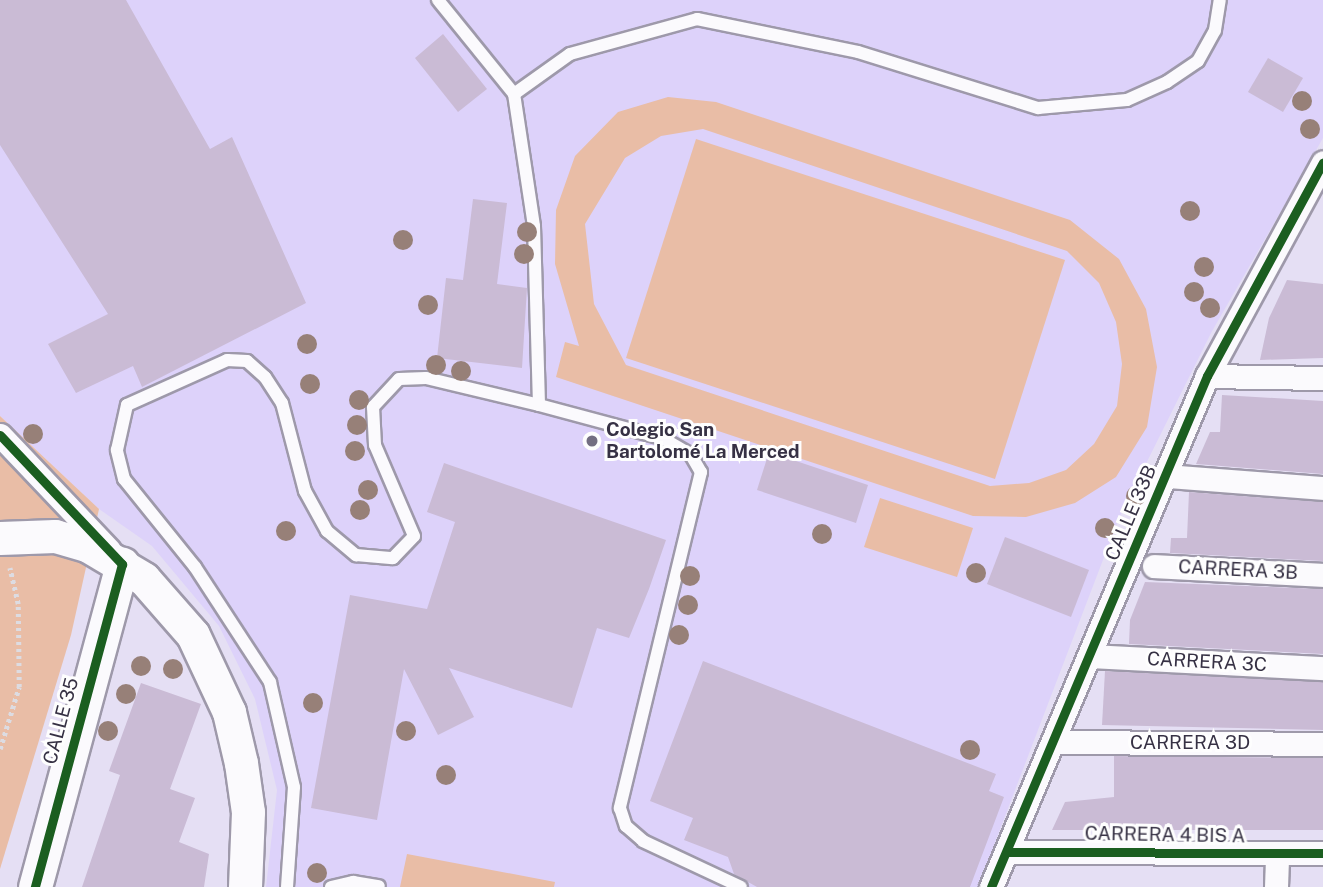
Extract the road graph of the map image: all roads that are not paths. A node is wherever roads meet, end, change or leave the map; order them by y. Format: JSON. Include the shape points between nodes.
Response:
{"nodes":[{"id":1,"x":439,"y":0,"type":"edge"},
{"id":2,"x":1220,"y":0,"type":"edge"},
{"id":3,"x":514,"y":94,"type":"junction"},
{"id":4,"x":1323,"y":162,"type":"edge"},
{"id":5,"x":1207,"y":376,"type":"junction"},
{"id":6,"x":1323,"y":378,"type":"edge"},
{"id":7,"x":540,"y":405,"type":"junction"},
{"id":8,"x":0,"y":435,"type":"edge"},
{"id":9,"x":1167,"y":476,"type":"junction"},
{"id":10,"x":1323,"y":488,"type":"edge"},
{"id":11,"x":2,"y":538,"type":"edge"},
{"id":12,"x":122,"y":564,"type":"junction"},
{"id":13,"x":1154,"y":566,"type":"dead end"},
{"id":14,"x":1323,"y":575,"type":"edge"},
{"id":15,"x":1092,"y":656,"type":"junction"},
{"id":16,"x":1323,"y":668,"type":"edge"},
{"id":17,"x":1056,"y":742,"type":"junction"},
{"id":18,"x":1323,"y":744,"type":"edge"},
{"id":19,"x":1008,"y":852,"type":"junction"},
{"id":20,"x":1323,"y":853,"type":"edge"},
{"id":21,"x":1277,"y":854,"type":"junction"},
{"id":22,"x":379,"y":886,"type":"edge"},
{"id":23,"x":35,"y":887,"type":"edge"},
{"id":24,"x":245,"y":887,"type":"edge"},
{"id":25,"x":287,"y":887,"type":"edge"},
{"id":26,"x":331,"y":887,"type":"edge"},
{"id":27,"x":741,"y":887,"type":"edge"},
{"id":28,"x":991,"y":887,"type":"edge"},
{"id":29,"x":1276,"y":887,"type":"edge"}],
"edges":[{"from":1,"to":3,"type":"lane"},
{"from":2,"to":3,"type":"lane","via":[[1215,30],[1198,61],[1127,100],[1038,108],[858,52],[696,19],[570,54]]},
{"from":3,"to":7,"type":"lane","via":[[534,226]]},
{"from":4,"to":5,"type":"street","name":"CALLE 33B"},
{"from":5,"to":6,"type":"street"},
{"from":5,"to":9,"type":"street","name":"CALLE 33B"},
{"from":7,"to":25,"type":"lane","via":[[426,377],[399,379],[384,390],[373,407],[375,445],[414,536],[393,558],[356,555],[327,531],[305,491],[282,403],[247,361],[208,364],[127,405],[117,450],[124,479],[195,567],[270,682],[294,787]]},
{"from":7,"to":27,"type":"lane","via":[[662,438],[691,455],[701,472],[620,808],[626,827],[643,841]]},
{"from":8,"to":12,"type":"street"},
{"from":9,"to":10,"type":"street"},
{"from":9,"to":15,"type":"street","name":"CALLE 33B"},
{"from":11,"to":12,"type":"main road","via":[[55,536]]},
{"from":12,"to":23,"type":"main road","name":"CALLE 35"},
{"from":12,"to":24,"type":"main road","via":[[193,635],[229,712],[248,812]]},
{"from":13,"to":14,"type":"street","name":"CARRERA 3B"},
{"from":15,"to":16,"type":"street","name":"CARRERA 3C"},
{"from":15,"to":17,"type":"street","name":"CALLE 33B"},
{"from":17,"to":18,"type":"street","name":"CARRERA 3D"},
{"from":17,"to":19,"type":"street","name":"CALLE 33B"},
{"from":19,"to":21,"type":"street","name":"CARRERA 4 BIS A"},
{"from":19,"to":28,"type":"street","name":"CALLE 33B"},
{"from":20,"to":21,"type":"street","name":"CARRERA 4 BIS A"},
{"from":21,"to":29,"type":"street"},
{"from":22,"to":26,"type":"lane","via":[[353,881]]}]}
